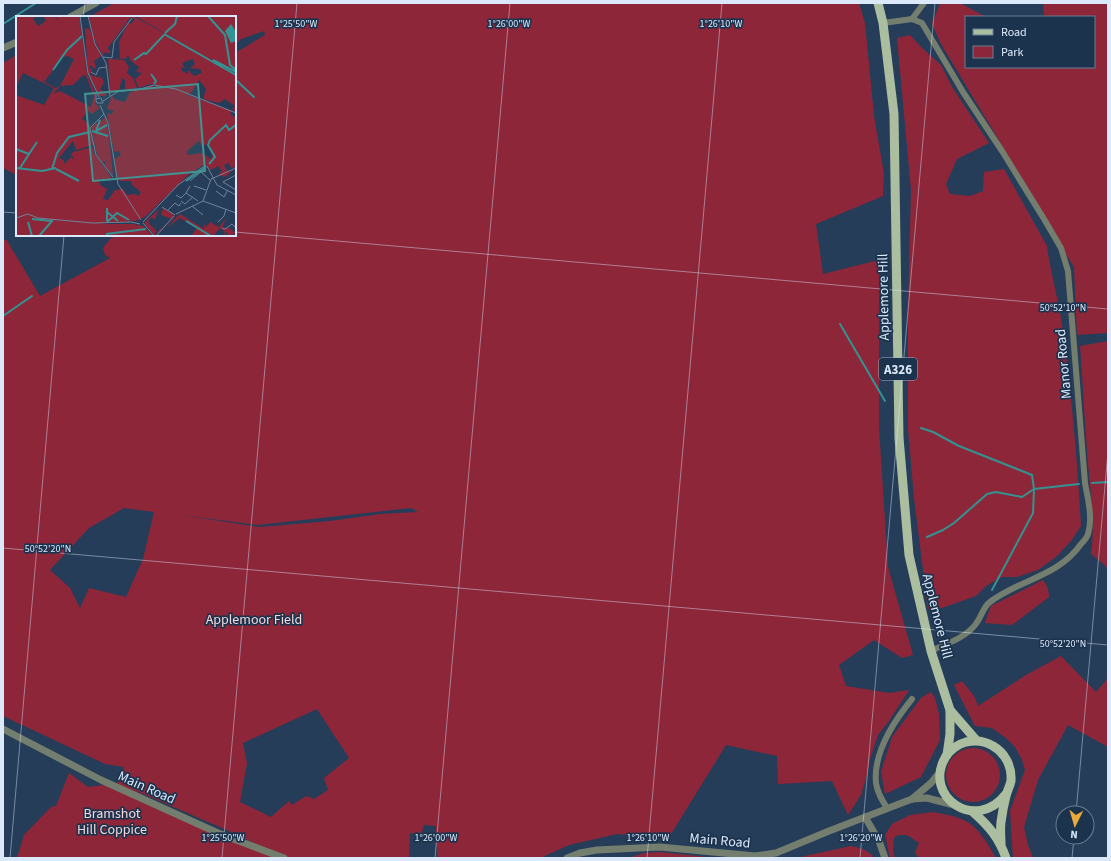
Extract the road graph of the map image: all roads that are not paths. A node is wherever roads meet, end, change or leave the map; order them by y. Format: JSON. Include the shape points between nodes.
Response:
{"nodes":[{"id":1,"x":96,"y":3,"type":"edge"},
{"id":2,"x":878,"y":3,"type":"edge"},
{"id":3,"x":924,"y":3,"type":"edge"},
{"id":4,"x":72,"y":16,"type":"edge"},
{"id":5,"x":912,"y":18,"type":"junction"},
{"id":6,"x":883,"y":23,"type":"junction"},
{"id":7,"x":16,"y":42,"type":"edge"},
{"id":8,"x":3,"y":48,"type":"edge"},
{"id":9,"x":931,"y":650,"type":"junction"},
{"id":10,"x":912,"y":699,"type":"dead end"},
{"id":11,"x":950,"y":710,"type":"junction"},
{"id":12,"x":3,"y":729,"type":"edge"},
{"id":13,"x":976,"y":740,"type":"junction"},
{"id":14,"x":947,"y":755,"type":"junction"},
{"id":15,"x":940,"y":772,"type":"junction"},
{"id":16,"x":1006,"y":794,"type":"junction"},
{"id":17,"x":912,"y":799,"type":"junction"},
{"id":18,"x":954,"y":804,"type":"junction"},
{"id":19,"x":887,"y":808,"type":"junction"},
{"id":20,"x":973,"y":812,"type":"junction"},
{"id":21,"x":865,"y":817,"type":"junction"},
{"id":22,"x":1001,"y":844,"type":"junction"},
{"id":23,"x":728,"y":856,"type":"edge"},
{"id":24,"x":284,"y":858,"type":"edge"},
{"id":25,"x":567,"y":858,"type":"edge"},
{"id":26,"x":885,"y":858,"type":"edge"},
{"id":27,"x":1006,"y":858,"type":"edge"}],
"edges":[{"from":1,"to":4,"type":"street"},
{"from":2,"to":6,"type":"main road","number":"A326"},
{"from":3,"to":5,"type":"street"},
{"from":5,"to":6,"type":"street"},
{"from":5,"to":9,"type":"street","name":"Manor Road","via":[[922,23],[1061,248],[1068,271],[1090,516],[1088,536],[1066,562],[1000,595],[988,603],[975,626],[960,638]]},
{"from":6,"to":9,"type":"main road","name":"Applemore Hill","number":"A326","via":[[894,114],[899,438],[909,555]]},
{"from":7,"to":8,"type":"street"},
{"from":9,"to":11,"type":"main road","name":"Applemore Hill","number":"A326"},
{"from":10,"to":19,"type":"street","via":[[890,729],[876,771],[878,793]]},
{"from":11,"to":13,"type":"main road","name":"Applemore Hill","number":"A326"},
{"from":11,"to":14,"type":"main road","name":"Applemore Hill","number":"A326"},
{"from":12,"to":24,"type":"street","name":"Main Road","via":[[101,780],[218,833]]},
{"from":13,"to":14,"type":"main road","via":[[955,747]]},
{"from":13,"to":16,"type":"main road","via":[[999,749],[1007,759],[1011,770],[1011,782]]},
{"from":14,"to":15,"type":"main road"},
{"from":15,"to":17,"type":"street","name":"Main Road"},
{"from":15,"to":18,"type":"main road","via":[[943,790]]},
{"from":16,"to":20,"type":"main road","via":[[992,807]]},
{"from":16,"to":22,"type":"main road"},
{"from":17,"to":18,"type":"street","name":"Main Road","via":[[927,798]]},
{"from":17,"to":19,"type":"street","name":"Main Road"},
{"from":18,"to":20,"type":"main road","via":[[963,810]]},
{"from":19,"to":21,"type":"street","name":"Main Road"},
{"from":20,"to":22,"type":"main road","via":[[986,823]]},
{"from":21,"to":23,"type":"street","name":"Main Road","via":[[776,853]]},
{"from":21,"to":26,"type":"street","via":[[879,841]]},
{"from":22,"to":27,"type":"main road"},
{"from":23,"to":25,"type":"street","name":"Main Road","via":[[660,848],[597,850]]}]}
